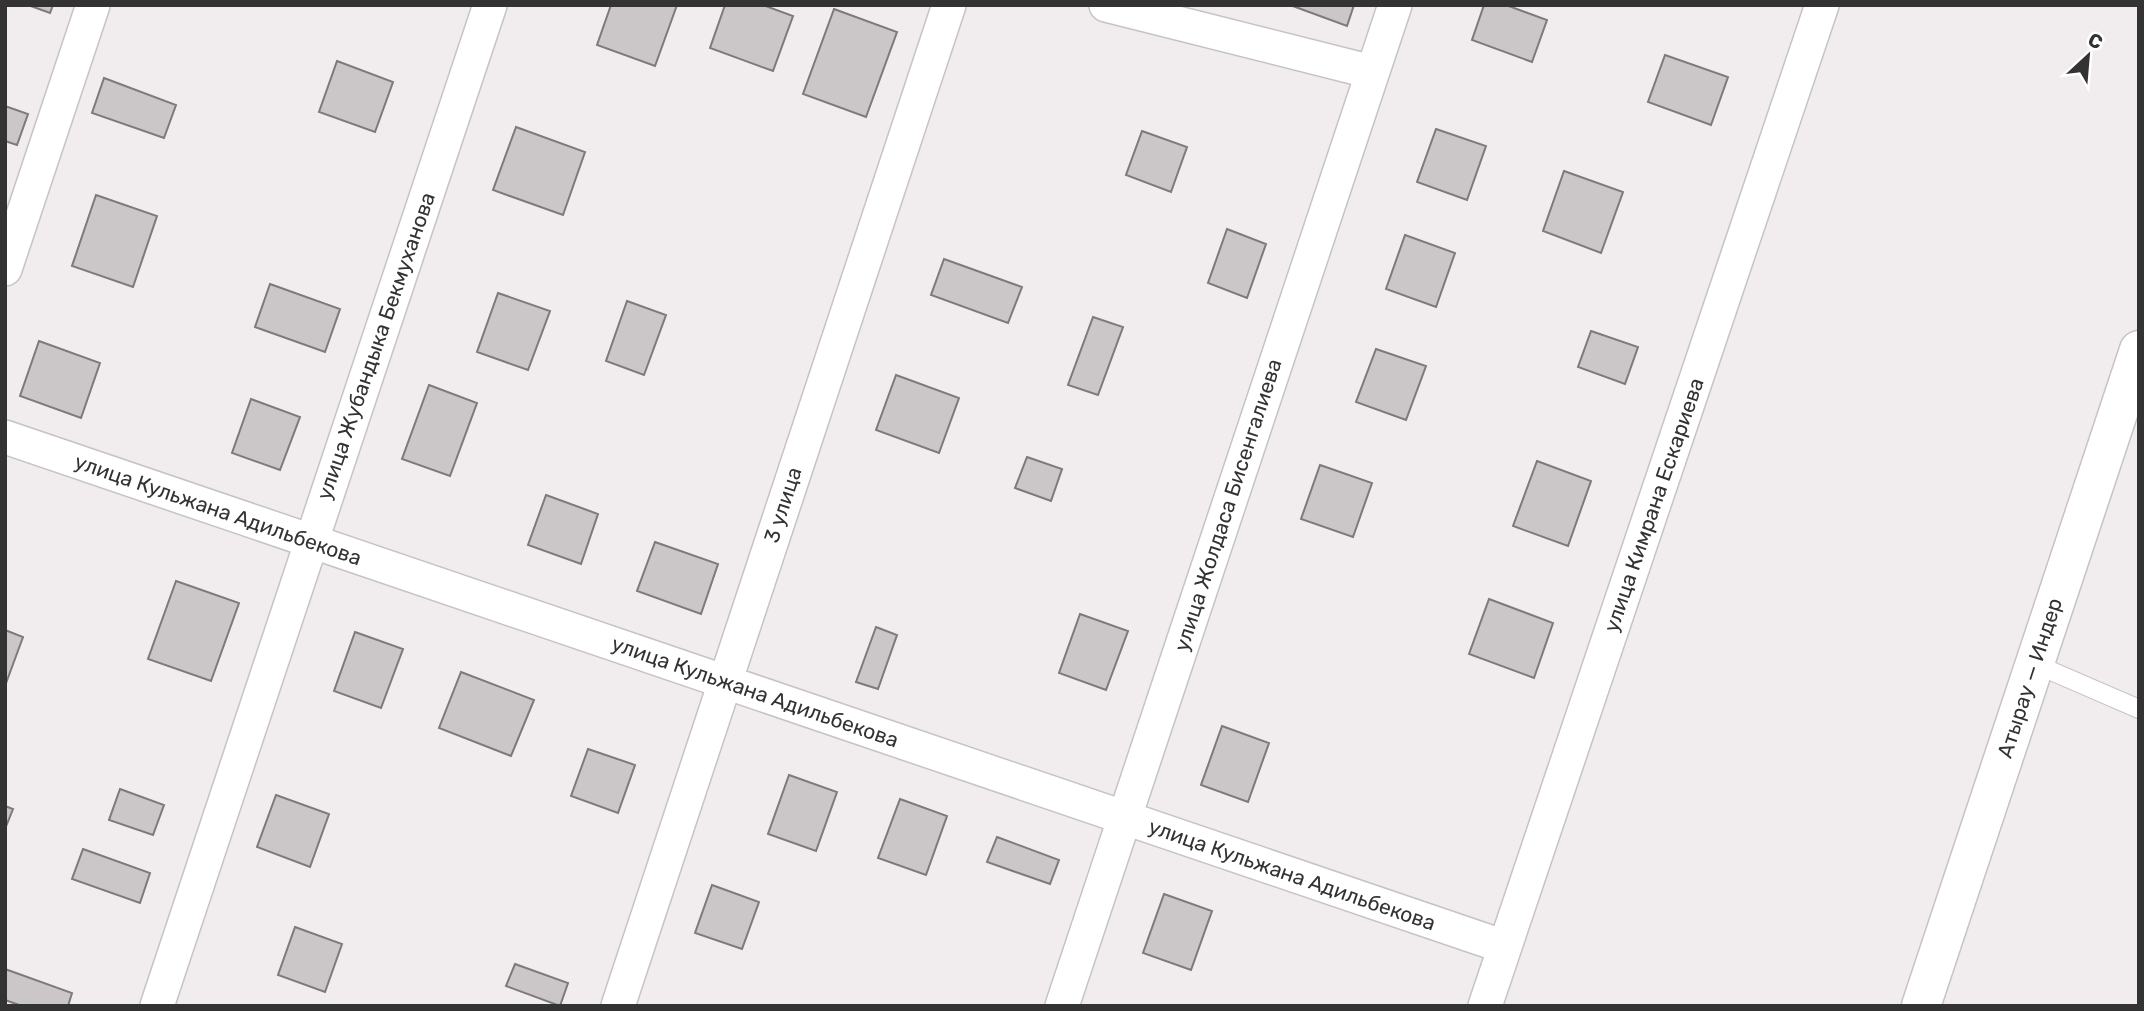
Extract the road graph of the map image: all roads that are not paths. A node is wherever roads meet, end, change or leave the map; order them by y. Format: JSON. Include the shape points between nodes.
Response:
{"nodes":[{"id":1,"x":93,"y":5,"type":"edge"},
{"id":2,"x":490,"y":5,"type":"edge"},
{"id":3,"x":949,"y":5,"type":"edge"},
{"id":4,"x":1107,"y":5,"type":"edge"},
{"id":5,"x":1395,"y":5,"type":"edge"},
{"id":6,"x":1822,"y":5,"type":"edge"},
{"id":7,"x":1372,"y":72,"type":"junction"},
{"id":8,"x":5,"y":269,"type":"edge"},
{"id":9,"x":2139,"y":350,"type":"edge"},
{"id":10,"x":5,"y":438,"type":"edge"},
{"id":11,"x":311,"y":541,"type":"junction"},
{"id":12,"x":2035,"y":664,"type":"junction"},
{"id":13,"x":724,"y":682,"type":"junction"},
{"id":14,"x":2139,"y":709,"type":"edge"},
{"id":15,"x":1124,"y":818,"type":"junction"},
{"id":16,"x":1505,"y":947,"type":"junction"},
{"id":17,"x":157,"y":1006,"type":"edge"},
{"id":18,"x":618,"y":1006,"type":"edge"},
{"id":19,"x":1062,"y":1006,"type":"edge"},
{"id":20,"x":1485,"y":1006,"type":"edge"},
{"id":21,"x":1921,"y":1006,"type":"edge"}],
"edges":[{"from":1,"to":8,"type":"street"},
{"from":2,"to":11,"type":"street","name":"улица Жубандыка Бекмуханова"},
{"from":3,"to":13,"type":"street","name":"3 улица"},
{"from":4,"to":7,"type":"street"},
{"from":5,"to":7,"type":"street","name":"улица Жолдаса Бисенгалиева"},
{"from":6,"to":16,"type":"street","name":"улица Кимрана Ескариева"},
{"from":7,"to":15,"type":"street","name":"улица Жолдаса Бисенгалиева"},
{"from":9,"to":12,"type":"main road","name":"Атырау — Индер"},
{"from":10,"to":11,"type":"street","name":"улица Кульжана Адильбекова"},
{"from":11,"to":13,"type":"street","name":"улица Кульжана Адильбекова"},
{"from":11,"to":17,"type":"street","name":"улица Жубандыка Бекмуханова"},
{"from":12,"to":14,"type":"lane"},
{"from":12,"to":21,"type":"main road","name":"Атырау — Индер"},
{"from":13,"to":15,"type":"street","name":"улица Кульжана Адильбекова"},
{"from":13,"to":18,"type":"street","name":"3 улица"},
{"from":15,"to":16,"type":"street","name":"улица Кульжана Адильбекова"},
{"from":15,"to":19,"type":"street","name":"улица Жолдаса Бисенгалиева"},
{"from":16,"to":20,"type":"street","name":"улица Кимрана Ескариева"}]}
